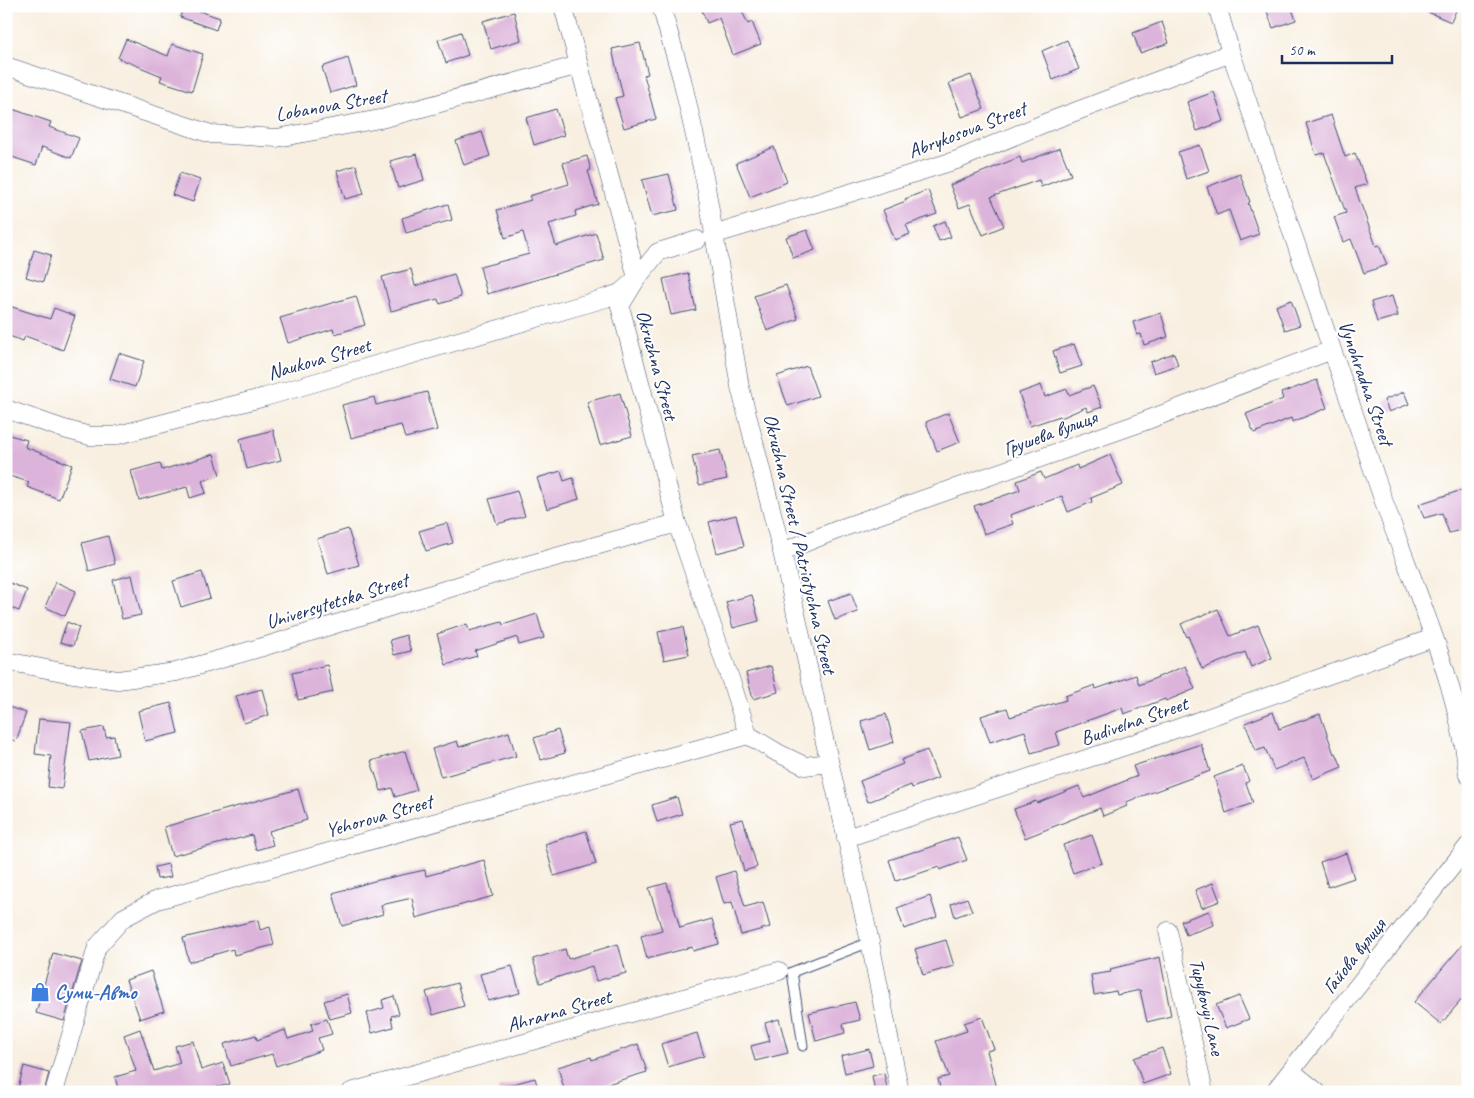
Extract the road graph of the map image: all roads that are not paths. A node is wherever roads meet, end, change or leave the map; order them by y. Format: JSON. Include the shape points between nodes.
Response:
{"nodes":[{"id":1,"x":563,"y":6,"type":"edge"},
{"id":2,"x":661,"y":6,"type":"edge"},
{"id":3,"x":1217,"y":6,"type":"edge"},
{"id":4,"x":1231,"y":53,"type":"junction"},
{"id":5,"x":578,"y":65,"type":"junction"},
{"id":6,"x":6,"y":66,"type":"edge"},
{"id":7,"x":705,"y":237,"type":"junction"},
{"id":8,"x":638,"y":278,"type":"junction"},
{"id":9,"x":1332,"y":350,"type":"junction"},
{"id":10,"x":6,"y":409,"type":"edge"},
{"id":11,"x":677,"y":524,"type":"junction"},
{"id":12,"x":782,"y":552,"type":"junction"},
{"id":13,"x":1433,"y":638,"type":"junction"},
{"id":14,"x":6,"y":661,"type":"edge"},
{"id":15,"x":748,"y":735,"type":"junction"},
{"id":16,"x":829,"y":763,"type":"junction"},
{"id":17,"x":1468,"y":774,"type":"edge"},
{"id":18,"x":846,"y":838,"type":"junction"},
{"id":19,"x":1468,"y":846,"type":"edge"},
{"id":20,"x":1168,"y":931,"type":"dead end"},
{"id":21,"x":870,"y":942,"type":"junction"},
{"id":22,"x":779,"y":971,"type":"dead end"},
{"id":23,"x":803,"y":1046,"type":"dead end"},
{"id":24,"x":1290,"y":1071,"type":"junction"},
{"id":25,"x":54,"y":1092,"type":"edge"},
{"id":26,"x":351,"y":1092,"type":"edge"},
{"id":27,"x":900,"y":1092,"type":"edge"},
{"id":28,"x":1204,"y":1092,"type":"edge"},
{"id":29,"x":1274,"y":1092,"type":"edge"},
{"id":30,"x":1316,"y":1092,"type":"edge"}],
"edges":[{"from":1,"to":5,"type":"street"},
{"from":2,"to":7,"type":"street","name":"Okruzhna Street / Patriotychna Street","via":[[682,79],[705,181]]},
{"from":3,"to":4,"type":"street","name":"Vynohradna Street"},
{"from":4,"to":7,"type":"street","name":"Abrykosova Street","via":[[957,160]]},
{"from":4,"to":9,"type":"street","name":"Vynohradna Street"},
{"from":5,"to":6,"type":"street","name":"Lobanova Street","via":[[385,118],[277,138],[211,134]]},
{"from":5,"to":8,"type":"street"},
{"from":7,"to":8,"type":"street","name":"Abrykosova Street","via":[[658,252]]},
{"from":7,"to":12,"type":"street","name":"Okruzhna Street / Patriotychna Street"},
{"from":8,"to":10,"type":"street","name":"Naukova Street","via":[[620,293],[606,298],[265,397],[114,436],[90,436]]},
{"from":8,"to":11,"type":"street","name":"Okruzhna Street","via":[[620,306]]},
{"from":9,"to":12,"type":"street","name":"Грушева вулиця"},
{"from":9,"to":13,"type":"street","name":"Vynohradna Street"},
{"from":11,"to":14,"type":"street","name":"Universytetska Street","via":[[495,574],[176,672],[118,680]]},
{"from":11,"to":15,"type":"street","name":"Okruzhna Street"},
{"from":12,"to":16,"type":"street","name":"Okruzhna Street / Patriotychna Street"},
{"from":13,"to":17,"type":"street","name":"Vynohradna Street","via":[[1450,690]]},
{"from":13,"to":18,"type":"street","name":"Budivelna Street","via":[[1150,738]]},
{"from":15,"to":16,"type":"street","via":[[805,766]]},
{"from":15,"to":25,"type":"street","name":"Yehorova Street","via":[[157,900],[123,918],[97,947]]},
{"from":16,"to":18,"type":"street","name":"Okruzhna Street / Patriotychna Street"},
{"from":18,"to":21,"type":"street","name":"Okruzhna Street / Patriotychna Street"},
{"from":19,"to":24,"type":"street","name":"Гайова вулиця"},
{"from":20,"to":28,"type":"street","name":"Tupykovyi Lane"},
{"from":21,"to":23,"type":"lane","via":[[792,972]]},
{"from":21,"to":27,"type":"street","name":"Okruzhna Street / Patriotychna Street"},
{"from":22,"to":26,"type":"street","name":"Ahrarna Street"},
{"from":24,"to":29,"type":"street","name":"Гайова вулиця"},
{"from":24,"to":30,"type":"street"}]}
